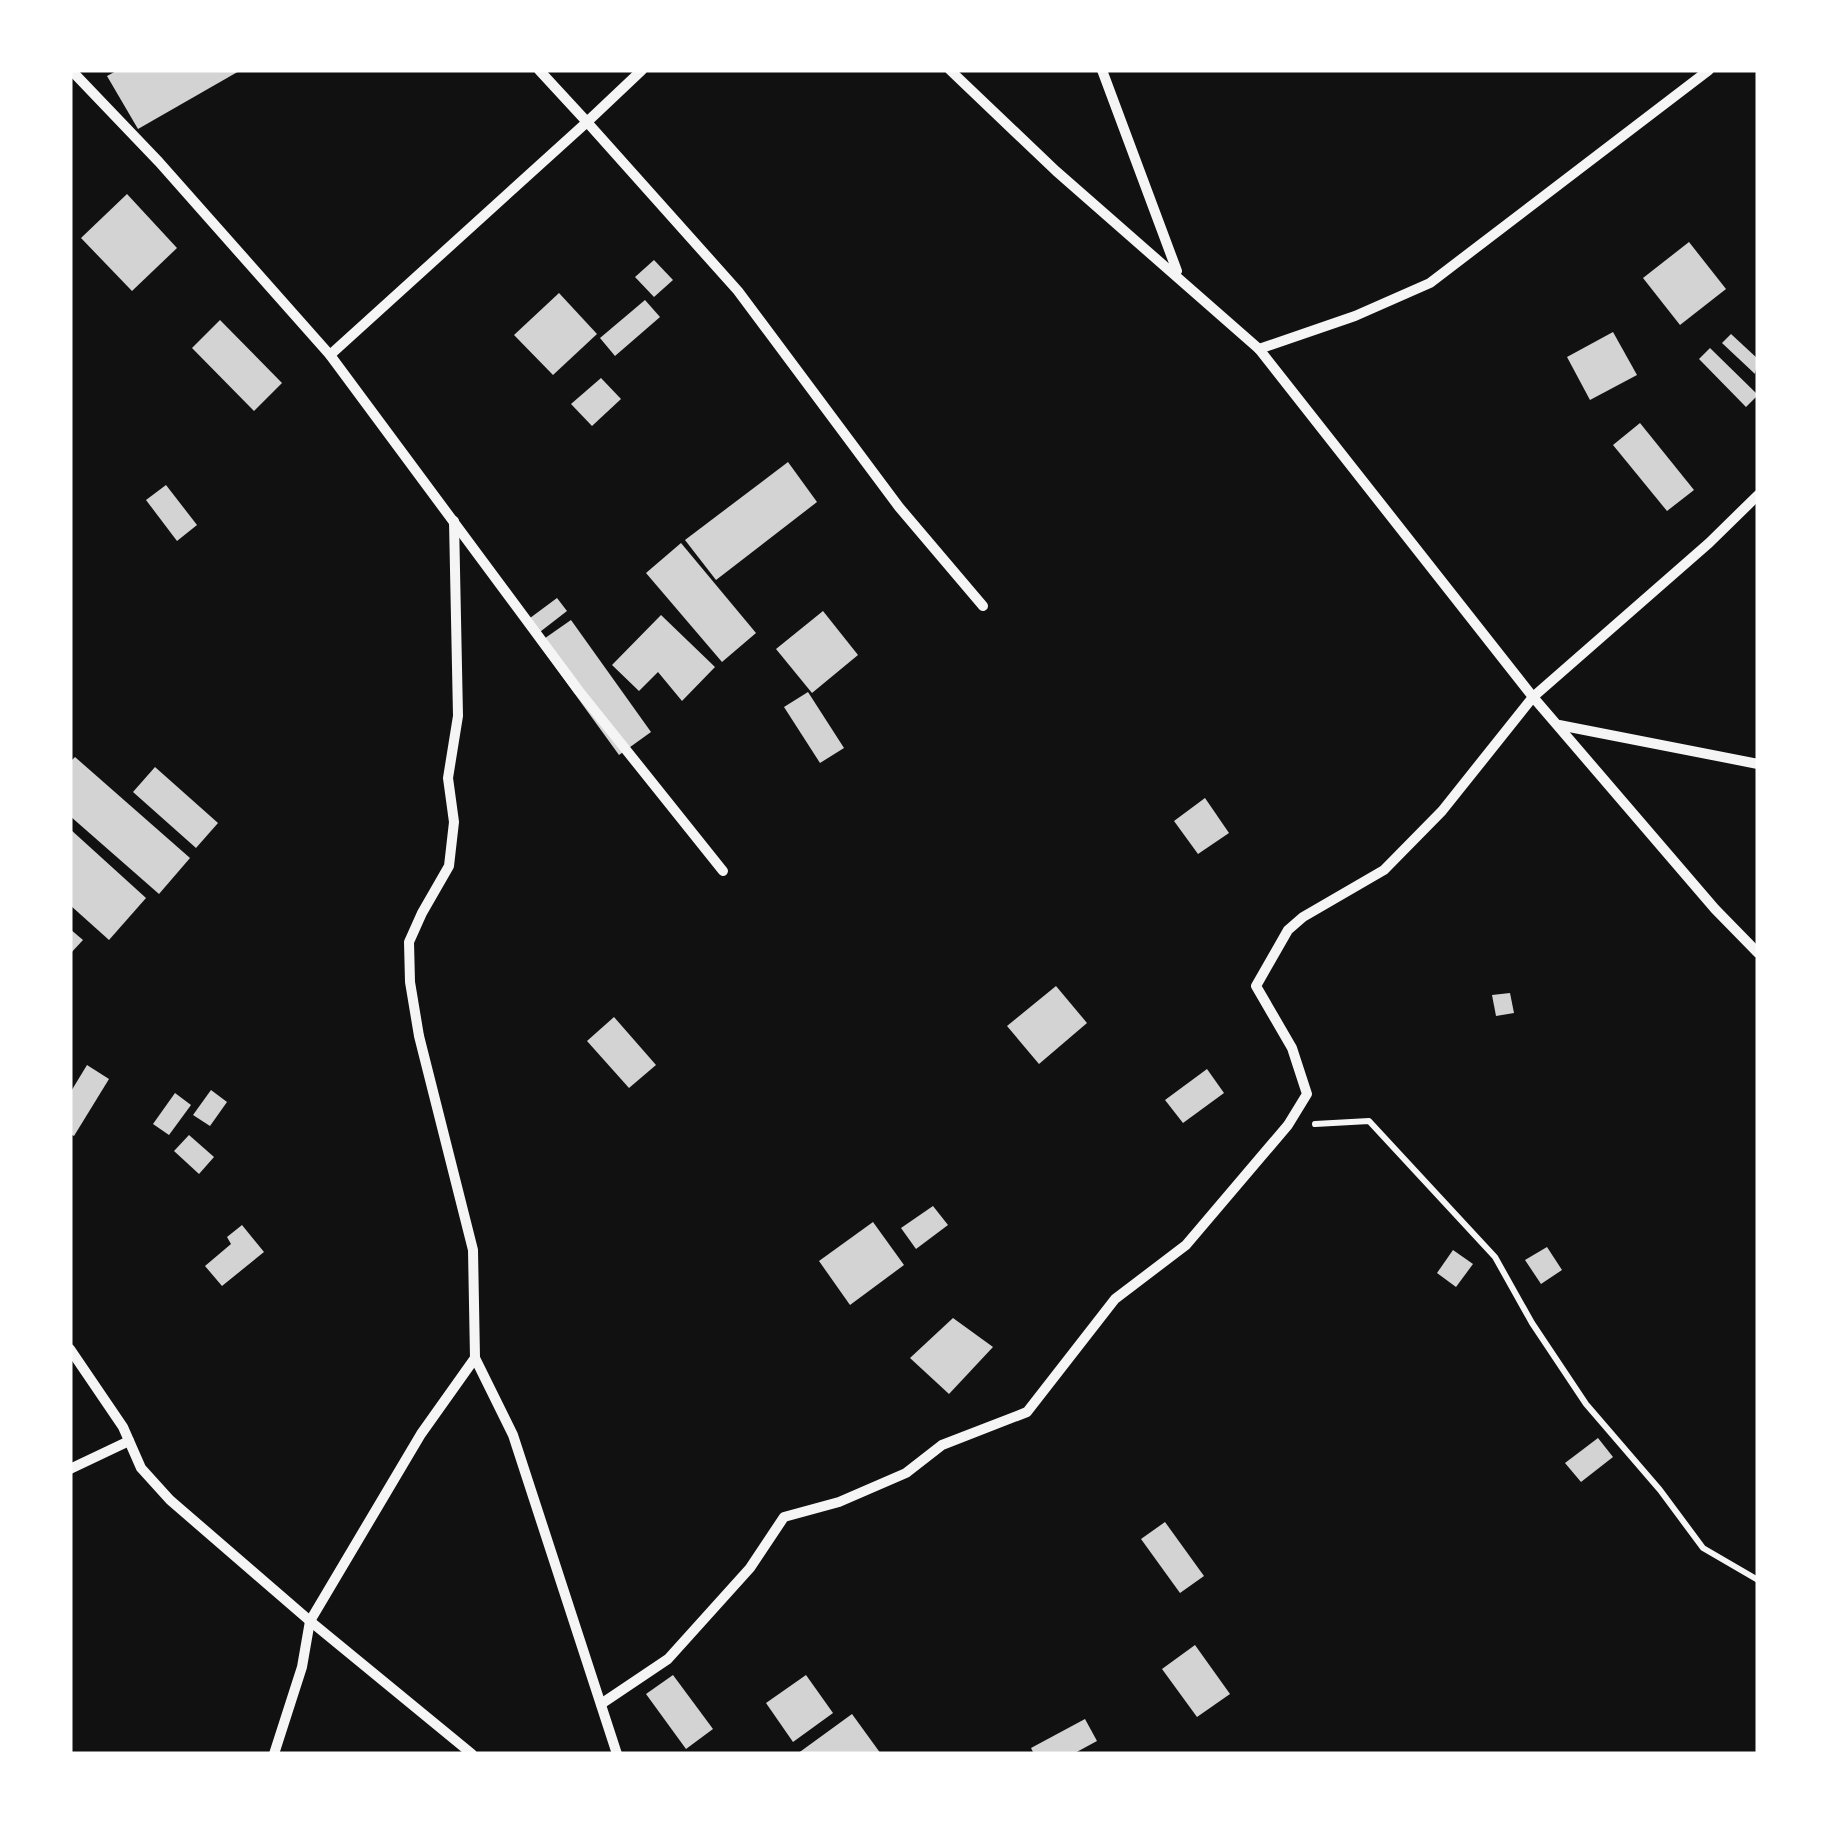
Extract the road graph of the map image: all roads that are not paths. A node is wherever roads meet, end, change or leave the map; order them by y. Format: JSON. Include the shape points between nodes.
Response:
{"nodes":[{"id":1,"x":71,"y":70,"type":"edge"},
{"id":2,"x":539,"y":70,"type":"edge"},
{"id":3,"x":642,"y":70,"type":"edge"},
{"id":4,"x":950,"y":70,"type":"edge"},
{"id":5,"x":1102,"y":70,"type":"edge"},
{"id":6,"x":1708,"y":70,"type":"edge"},
{"id":7,"x":587,"y":122,"type":"junction"},
{"id":8,"x":1178,"y":275,"type":"junction"},
{"id":9,"x":1259,"y":348,"type":"junction"},
{"id":10,"x":330,"y":355,"type":"junction"},
{"id":11,"x":1758,"y":495,"type":"edge"},
{"id":12,"x":454,"y":521,"type":"junction"},
{"id":13,"x":983,"y":606,"type":"dead end"},
{"id":14,"x":1533,"y":697,"type":"junction"},
{"id":15,"x":1558,"y":724,"type":"junction"},
{"id":16,"x":1758,"y":764,"type":"edge"},
{"id":17,"x":723,"y":871,"type":"dead end"},
{"id":18,"x":1758,"y":953,"type":"edge"},
{"id":19,"x":70,"y":1349,"type":"edge"},
{"id":20,"x":475,"y":1358,"type":"junction"},
{"id":21,"x":129,"y":1441,"type":"junction"},
{"id":22,"x":70,"y":1470,"type":"edge"},
{"id":23,"x":310,"y":1622,"type":"junction"},
{"id":24,"x":601,"y":1704,"type":"junction"},
{"id":25,"x":274,"y":1754,"type":"edge"},
{"id":26,"x":472,"y":1754,"type":"edge"},
{"id":27,"x":617,"y":1754,"type":"edge"}],
"edges":[{"from":1,"to":10,"type":"street"},
{"from":2,"to":7,"type":"street"},
{"from":3,"to":7,"type":"street"},
{"from":4,"to":8,"type":"street"},
{"from":5,"to":8,"type":"street"},
{"from":6,"to":9,"type":"street","via":[[1430,283]]},
{"from":7,"to":10,"type":"street"},
{"from":7,"to":13,"type":"street","via":[[738,291]]},
{"from":8,"to":9,"type":"street"},
{"from":9,"to":14,"type":"street"},
{"from":10,"to":12,"type":"street"},
{"from":11,"to":14,"type":"street"},
{"from":12,"to":17,"type":"street"},
{"from":12,"to":20,"type":"street","via":[[458,716],[448,778],[450,866],[409,942],[410,982],[473,1250]]},
{"from":14,"to":15,"type":"street"},
{"from":14,"to":24,"type":"street","via":[[1442,811],[1384,870],[1288,930],[1256,986],[1292,1048],[1307,1094],[1186,1245],[1115,1299],[1027,1412],[942,1445],[906,1473],[839,1502],[784,1517],[750,1568],[668,1659]]},
{"from":15,"to":16,"type":"street"},
{"from":15,"to":18,"type":"street"},
{"from":19,"to":21,"type":"street"},
{"from":20,"to":23,"type":"street","via":[[421,1434]]},
{"from":20,"to":24,"type":"street","via":[[513,1435]]},
{"from":21,"to":22,"type":"street"},
{"from":21,"to":23,"type":"street","via":[[141,1468],[170,1500]]},
{"from":23,"to":25,"type":"street"},
{"from":23,"to":26,"type":"street"},
{"from":24,"to":27,"type":"street"}]}
